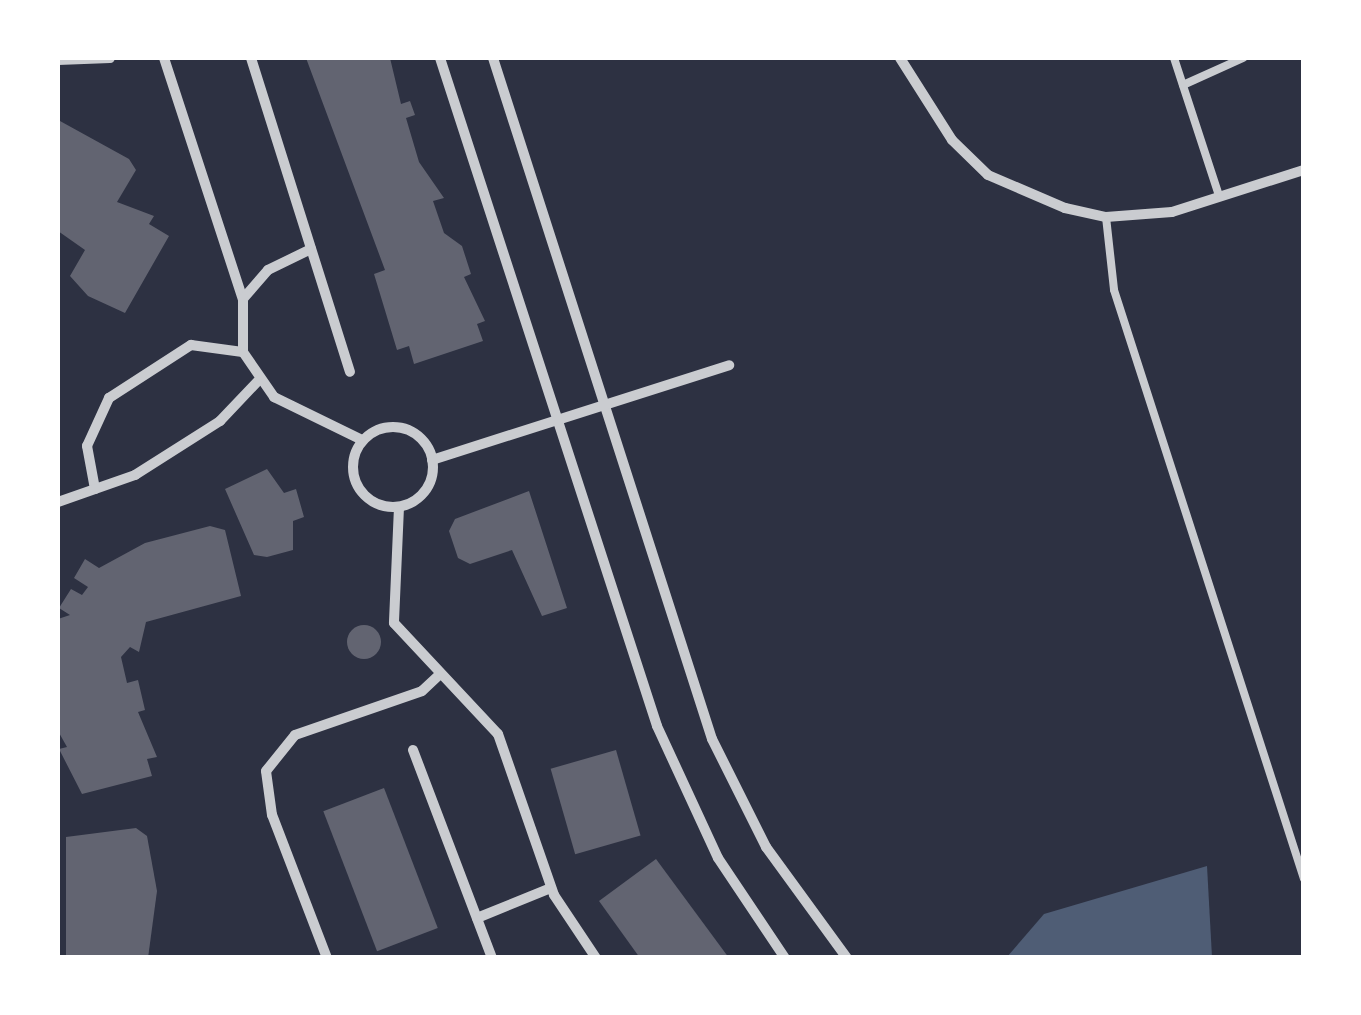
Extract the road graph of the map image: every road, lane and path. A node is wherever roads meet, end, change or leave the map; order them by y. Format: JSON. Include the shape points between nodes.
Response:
{"nodes":[{"id":1,"x":110,"y":58,"type":"edge"},
{"id":2,"x":164,"y":58,"type":"edge"},
{"id":3,"x":251,"y":58,"type":"edge"},
{"id":4,"x":440,"y":58,"type":"edge"},
{"id":5,"x":493,"y":58,"type":"edge"},
{"id":6,"x":900,"y":58,"type":"edge"},
{"id":7,"x":1174,"y":58,"type":"edge"},
{"id":8,"x":1243,"y":58,"type":"edge"},
{"id":9,"x":58,"y":60,"type":"edge"},
{"id":10,"x":1184,"y":85,"type":"junction"},
{"id":11,"x":1304,"y":170,"type":"edge"},
{"id":12,"x":1220,"y":196,"type":"junction"},
{"id":13,"x":1106,"y":216,"type":"junction"},
{"id":14,"x":310,"y":249,"type":"junction"},
{"id":15,"x":244,"y":299,"type":"junction"},
{"id":16,"x":244,"y":352,"type":"junction"},
{"id":17,"x":729,"y":365,"type":"dead end"},
{"id":18,"x":350,"y":372,"type":"dead end"},
{"id":19,"x":257,"y":382,"type":"junction"},
{"id":20,"x":604,"y":403,"type":"junction"},
{"id":21,"x":558,"y":418,"type":"junction"},
{"id":22,"x":362,"y":440,"type":"junction"},
{"id":23,"x":432,"y":460,"type":"junction"},
{"id":24,"x":95,"y":489,"type":"junction"},
{"id":25,"x":58,"y":502,"type":"edge"},
{"id":26,"x":400,"y":507,"type":"junction"},
{"id":27,"x":440,"y":674,"type":"junction"},
{"id":28,"x":413,"y":750,"type":"dead end"},
{"id":29,"x":1304,"y":879,"type":"edge"},
{"id":30,"x":551,"y":888,"type":"junction"},
{"id":31,"x":478,"y":918,"type":"junction"},
{"id":32,"x":327,"y":958,"type":"edge"},
{"id":33,"x":492,"y":958,"type":"edge"},
{"id":34,"x":596,"y":958,"type":"edge"},
{"id":35,"x":784,"y":958,"type":"edge"},
{"id":36,"x":847,"y":958,"type":"edge"}],
"edges":[{"from":1,"to":9,"type":"street"},
{"from":2,"to":15,"type":"street"},
{"from":3,"to":14,"type":"street"},
{"from":4,"to":21,"type":"street"},
{"from":5,"to":20,"type":"street"},
{"from":6,"to":13,"type":"street","via":[[952,140],[988,175],[1021,194]]},
{"from":7,"to":10,"type":"lane"},
{"from":8,"to":10,"type":"lane"},
{"from":10,"to":12,"type":"lane"},
{"from":11,"to":12,"type":"street"},
{"from":12,"to":13,"type":"street"},
{"from":13,"to":29,"type":"lane","via":[[1114,290]]},
{"from":14,"to":15,"type":"street","via":[[268,270]]},
{"from":14,"to":18,"type":"street"},
{"from":15,"to":16,"type":"street"},
{"from":16,"to":19,"type":"street"},
{"from":16,"to":24,"type":"street","via":[[192,345],[108,398],[88,446]]},
{"from":17,"to":20,"type":"street"},
{"from":19,"to":22,"type":"street","via":[[313,422]]},
{"from":19,"to":24,"type":"street","via":[[220,420],[135,475]]},
{"from":20,"to":21,"type":"street"},
{"from":20,"to":36,"type":"street","via":[[732,785]]},
{"from":21,"to":23,"type":"street"},
{"from":21,"to":35,"type":"street","via":[[676,776]]},
{"from":22,"to":23,"type":"street","via":[[384,427],[410,430]]},
{"from":22,"to":26,"type":"street","via":[[352,463],[357,486],[375,504]]},
{"from":23,"to":26,"type":"street","via":[[426,490]]},
{"from":24,"to":25,"type":"street"},
{"from":26,"to":27,"type":"street","via":[[394,623]]},
{"from":27,"to":30,"type":"street","via":[[498,734]]},
{"from":27,"to":32,"type":"street","via":[[422,691],[295,735],[266,771],[272,815]]},
{"from":28,"to":31,"type":"street"},
{"from":30,"to":31,"type":"street"},
{"from":30,"to":34,"type":"street"},
{"from":31,"to":33,"type":"street"}]}
